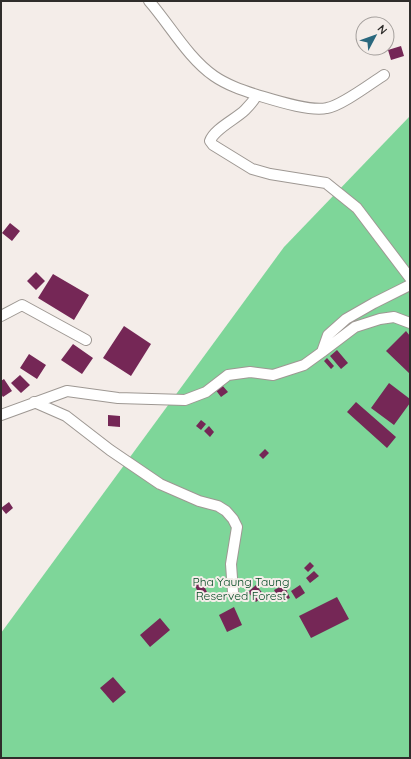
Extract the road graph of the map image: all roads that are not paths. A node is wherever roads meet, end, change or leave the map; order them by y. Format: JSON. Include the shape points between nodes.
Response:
{"nodes":[{"id":1,"x":149,"y":1,"type":"edge"},
{"id":2,"x":384,"y":75,"type":"dead end"},
{"id":3,"x":257,"y":95,"type":"junction"},
{"id":4,"x":410,"y":278,"type":"edge"},
{"id":5,"x":410,"y":285,"type":"edge"},
{"id":6,"x":1,"y":316,"type":"edge"},
{"id":7,"x":410,"y":323,"type":"edge"},
{"id":8,"x":86,"y":340,"type":"dead end"},
{"id":9,"x":322,"y":352,"type":"junction"},
{"id":10,"x":34,"y":402,"type":"junction"},
{"id":11,"x":1,"y":415,"type":"edge"},
{"id":12,"x":233,"y":592,"type":"dead end"}],
"edges":[{"from":1,"to":3,"type":"street","via":[[194,57],[214,76]]},
{"from":2,"to":3,"type":"street","via":[[336,106],[326,109],[303,107]]},
{"from":3,"to":4,"type":"street","via":[[246,109],[211,138],[213,145],[252,169],[326,183],[357,208]]},
{"from":5,"to":9,"type":"street","via":[[346,319],[328,335]]},
{"from":6,"to":8,"type":"street","via":[[22,304]]},
{"from":7,"to":9,"type":"street","via":[[394,317],[355,327]]},
{"from":9,"to":10,"type":"street","via":[[304,365],[273,375],[250,372],[228,375],[206,392],[185,400],[118,398],[66,391]]},
{"from":10,"to":11,"type":"street"},
{"from":10,"to":12,"type":"street","via":[[66,416],[160,484],[226,511],[237,527],[231,564]]}]}
